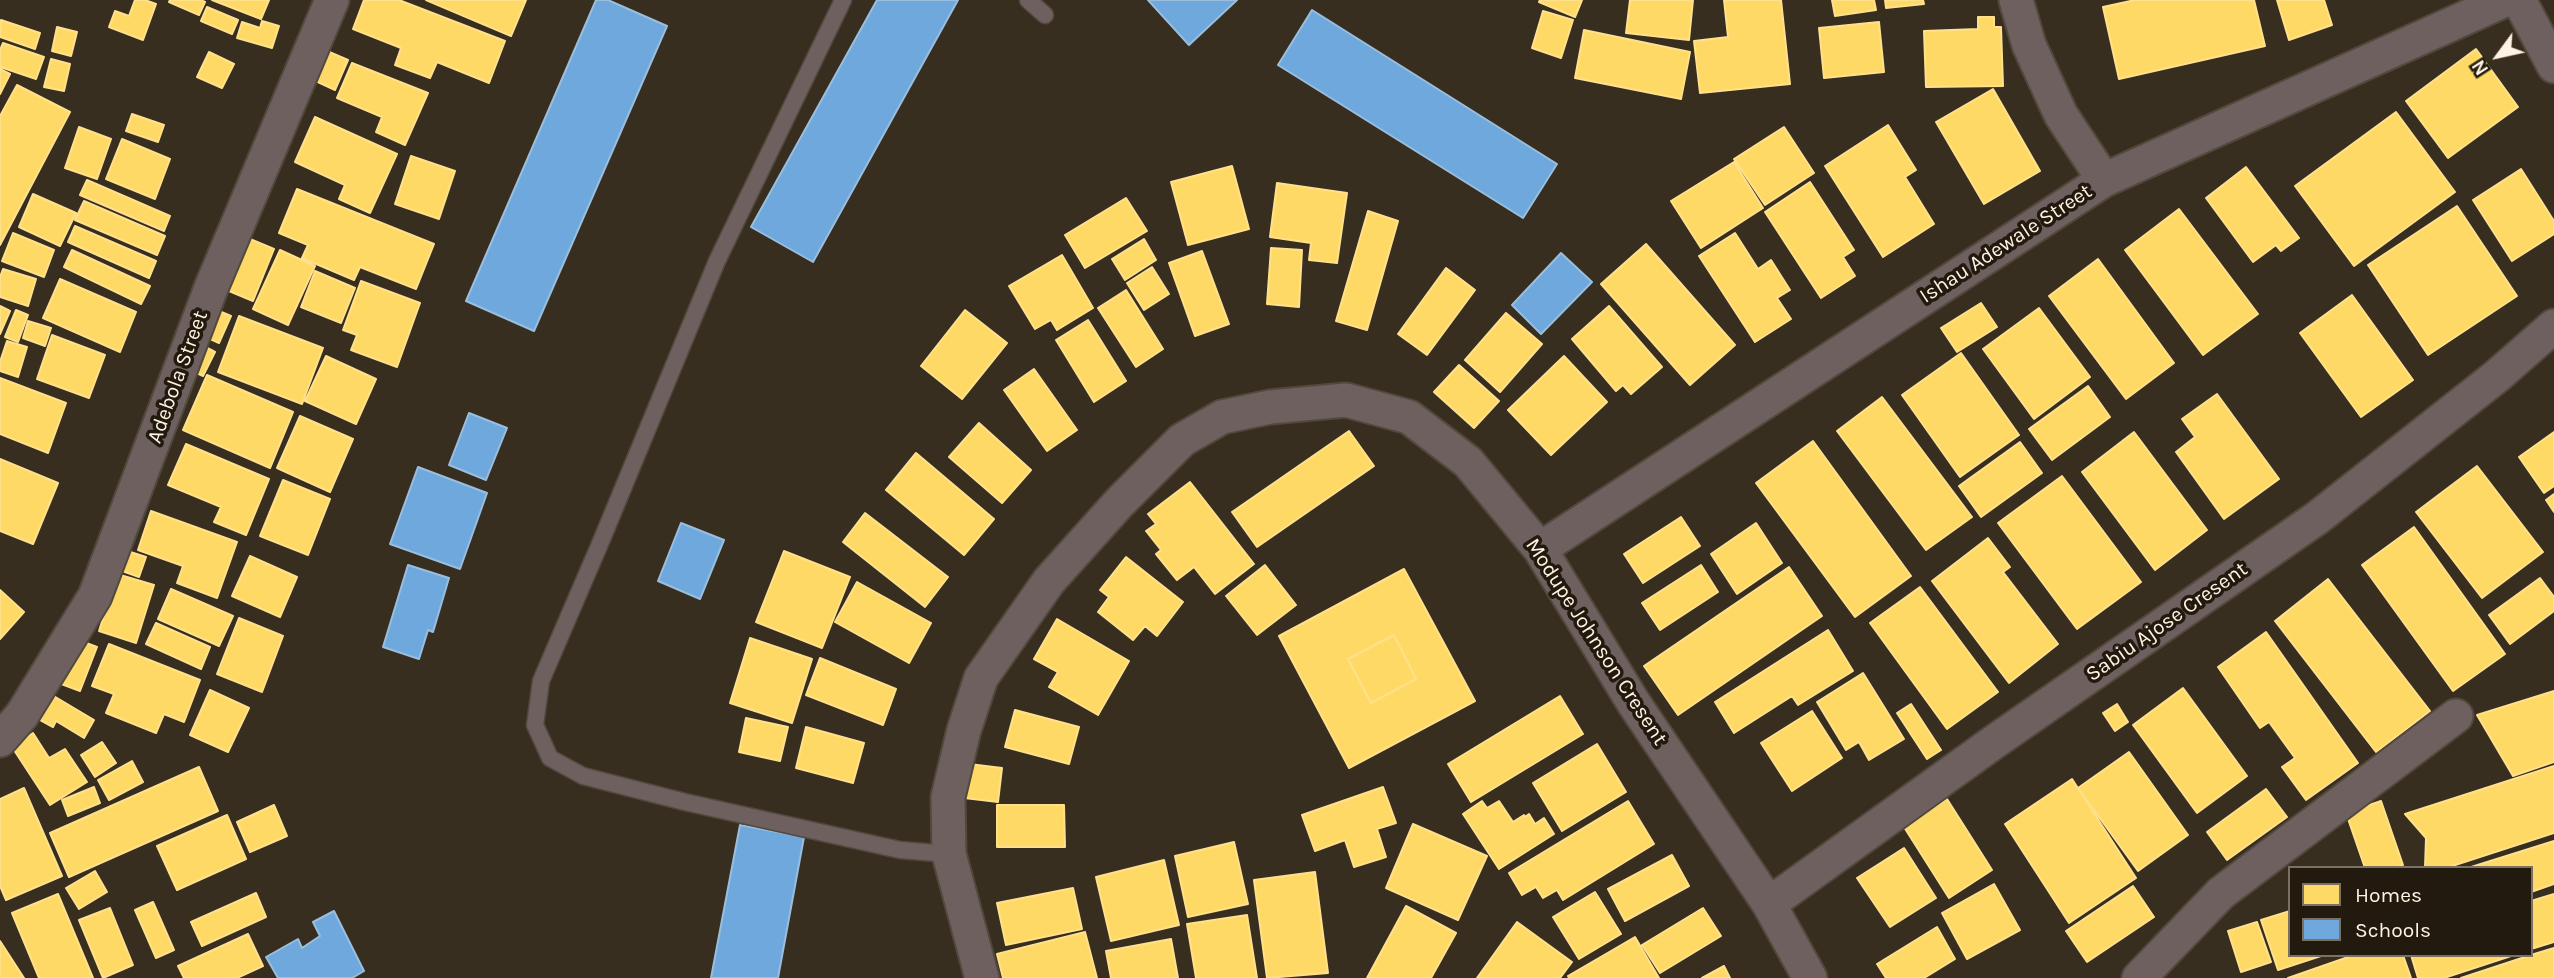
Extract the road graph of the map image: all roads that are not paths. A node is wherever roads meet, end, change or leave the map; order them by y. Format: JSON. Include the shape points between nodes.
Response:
{"nodes":[{"id":1,"x":332,"y":0,"type":"edge"},
{"id":2,"x":843,"y":0,"type":"edge"},
{"id":3,"x":1028,"y":0,"type":"edge"},
{"id":4,"x":2016,"y":0,"type":"edge"},
{"id":5,"x":2505,"y":0,"type":"edge"},
{"id":6,"x":2519,"y":0,"type":"edge"},
{"id":7,"x":1045,"y":15,"type":"dead end"},
{"id":8,"x":2554,"y":66,"type":"edge"},
{"id":9,"x":2104,"y":180,"type":"junction"},
{"id":10,"x":2554,"y":326,"type":"edge"},
{"id":11,"x":1540,"y":549,"type":"junction"},
{"id":12,"x":2456,"y":716,"type":"dead end"},
{"id":13,"x":0,"y":740,"type":"edge"},
{"id":14,"x":949,"y":854,"type":"junction"},
{"id":15,"x":1769,"y":904,"type":"junction"},
{"id":16,"x":982,"y":978,"type":"edge"},
{"id":17,"x":1810,"y":978,"type":"edge"},
{"id":18,"x":2139,"y":978,"type":"edge"}],
"edges":[{"from":1,"to":13,"type":"street","name":"Adebola Street","via":[[211,288],[95,596],[22,715]]},
{"from":2,"to":14,"type":"lane","via":[[717,261],[541,681],[534,725],[550,758],[583,776],[900,850]]},
{"from":3,"to":7,"type":"lane"},
{"from":4,"to":9,"type":"street","via":[[2029,45],[2061,115]]},
{"from":5,"to":9,"type":"street","name":"Ishau Adewale Street"},
{"from":6,"to":8,"type":"street"},
{"from":9,"to":11,"type":"street","name":"Ishau Adewale Street"},
{"from":10,"to":15,"type":"street","name":"Sabiu Ajose Cresent","via":[[2317,518]]},
{"from":11,"to":14,"type":"street","name":"Modupe Johnson Cresent","via":[[1468,463],[1409,417],[1346,400],[1222,417],[1182,440],[1119,503],[1049,581],[981,678],[948,797]]},
{"from":11,"to":15,"type":"street","name":"Modupe Johnson Cresent","via":[[1633,702]]},
{"from":12,"to":18,"type":"street","via":[[2221,893]]},
{"from":14,"to":16,"type":"street","name":"Modupe Johnson Cresent"},
{"from":15,"to":17,"type":"street","name":"Modupe Johnson Cresent"}]}
